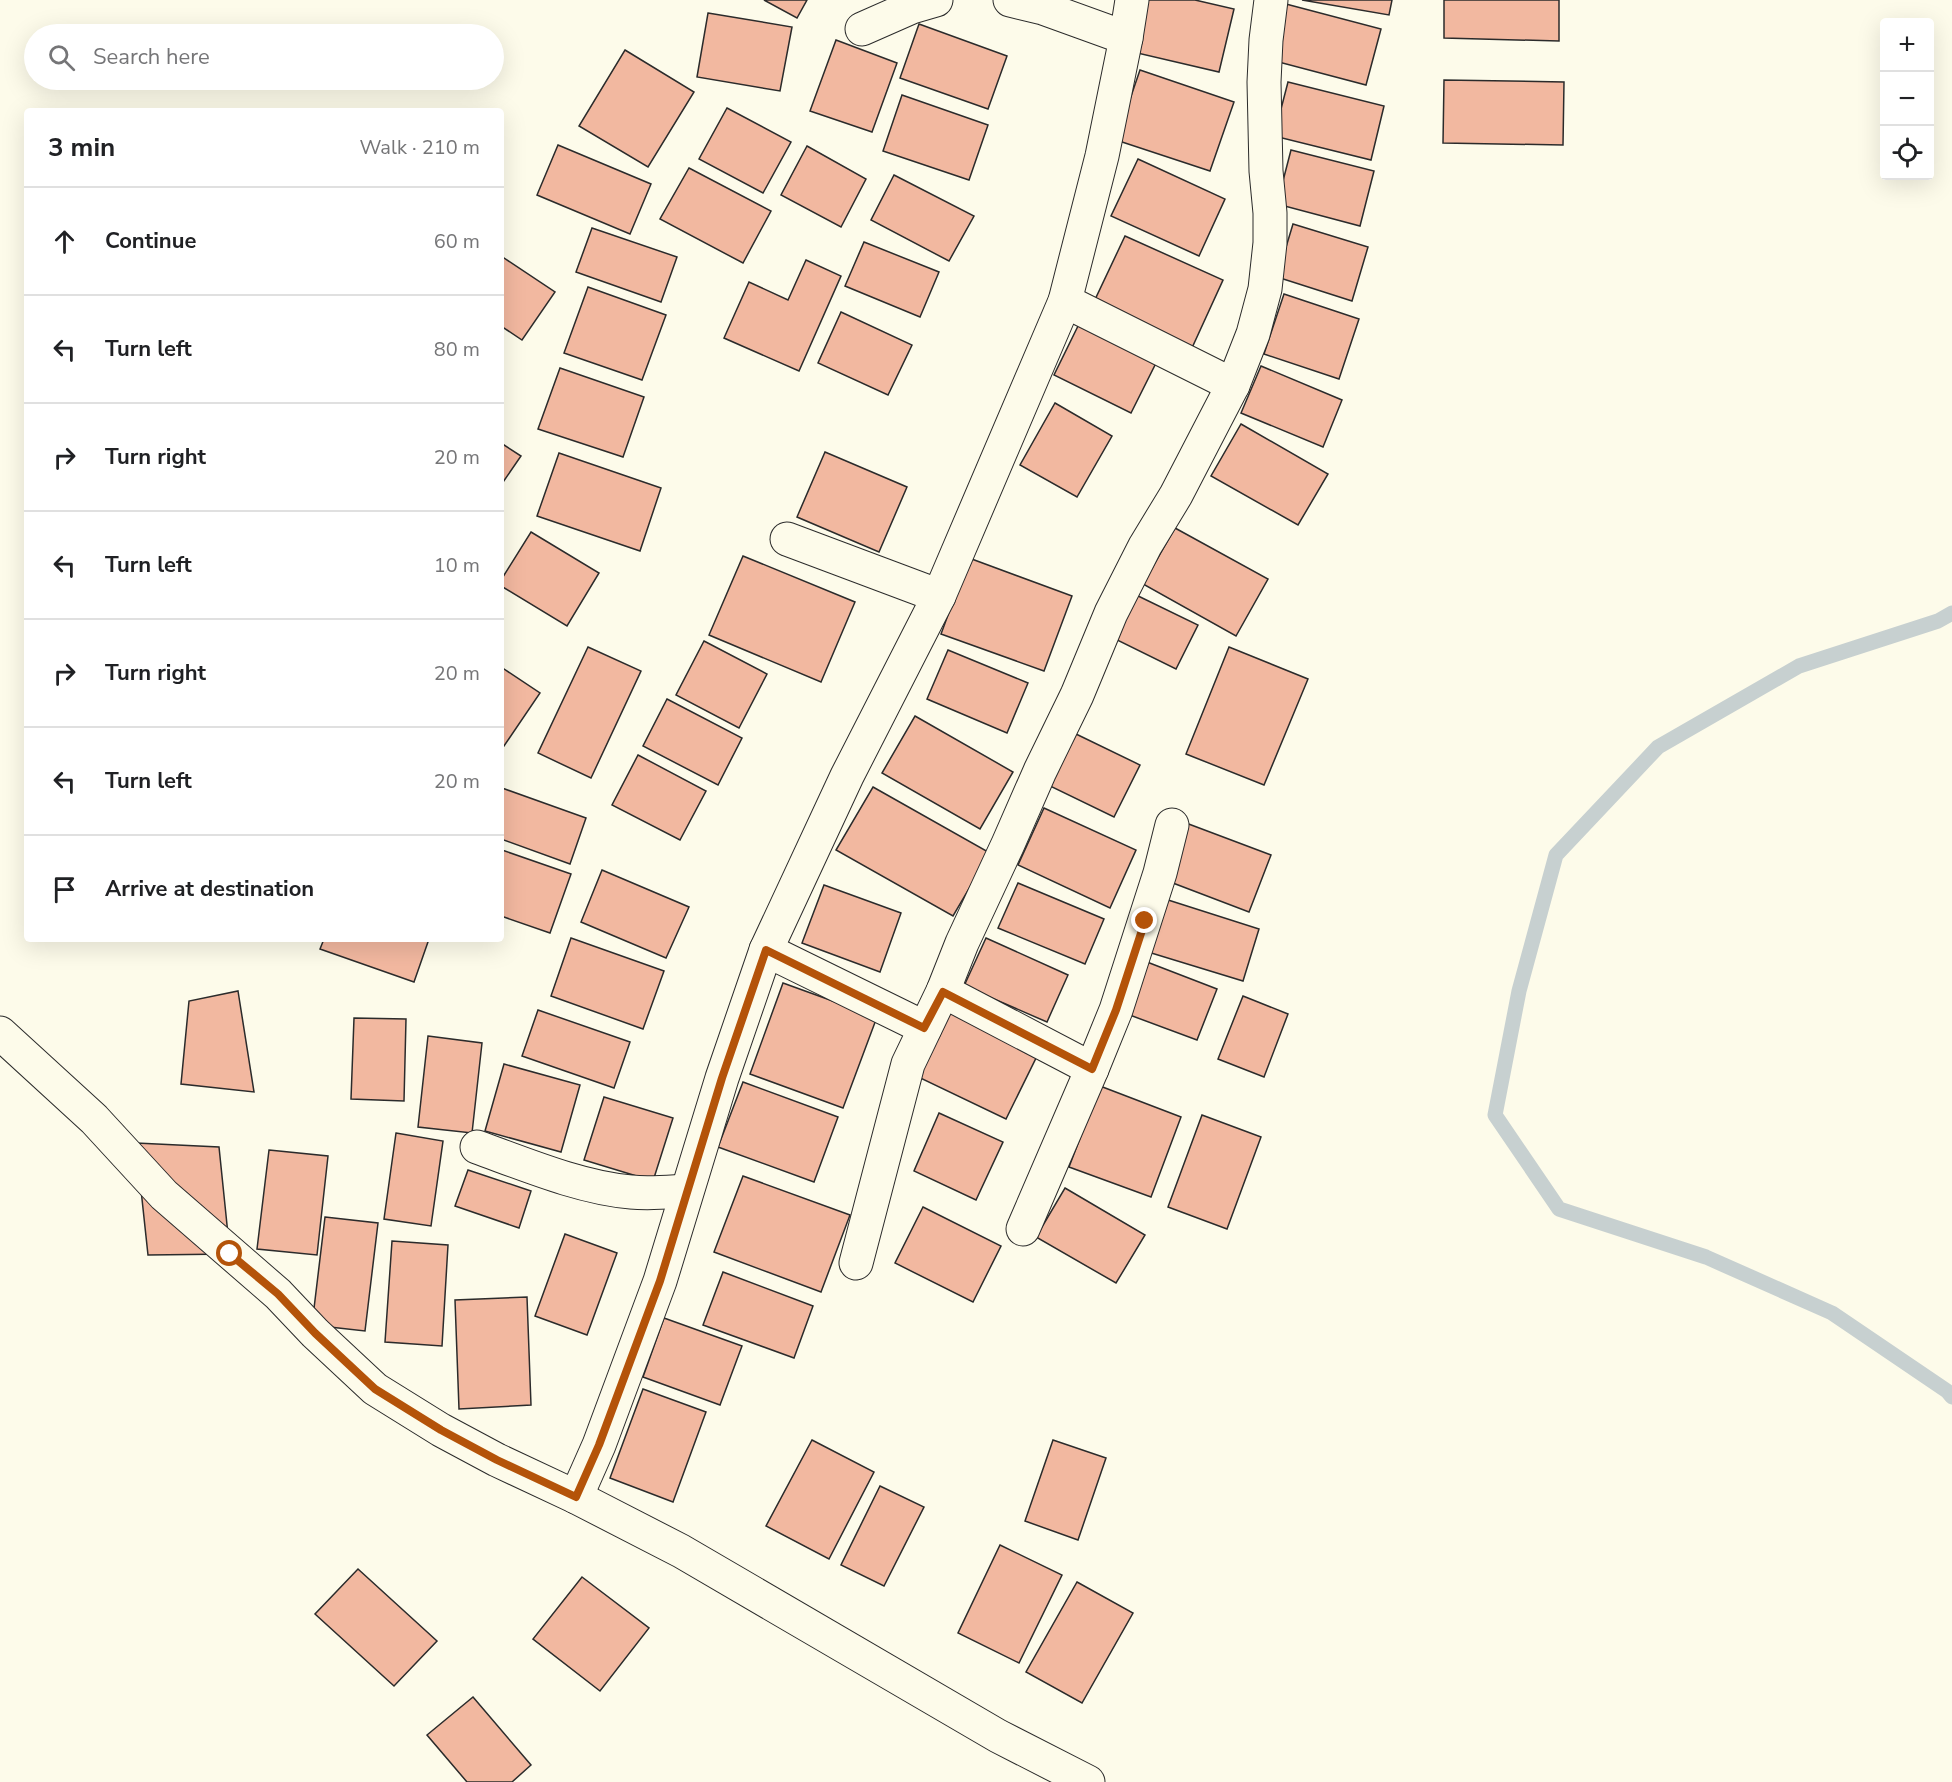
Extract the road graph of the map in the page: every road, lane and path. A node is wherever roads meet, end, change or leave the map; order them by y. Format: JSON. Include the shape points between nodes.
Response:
{"nodes":[{"id":1,"x":936,"y":0,"type":"edge"},
{"id":2,"x":1010,"y":0,"type":"edge"},
{"id":3,"x":1132,"y":0,"type":"edge"},
{"id":4,"x":1271,"y":0,"type":"edge"},
{"id":5,"x":862,"y":28,"type":"dead end"},
{"id":6,"x":1126,"y":38,"type":"junction"},
{"id":7,"x":1065,"y":301,"type":"junction"},
{"id":8,"x":1233,"y":385,"type":"junction"},
{"id":9,"x":787,"y":539,"type":"dead end"},
{"id":10,"x":939,"y":596,"type":"junction"},
{"id":11,"x":1172,"y":825,"type":"dead end"},
{"id":12,"x":766,"y":950,"type":"junction"},
{"id":13,"x":943,"y":992,"type":"junction"},
{"id":14,"x":924,"y":1028,"type":"junction"},
{"id":15,"x":0,"y":1033,"type":"edge"},
{"id":16,"x":1092,"y":1069,"type":"junction"},
{"id":17,"x":477,"y":1147,"type":"dead end"},
{"id":18,"x":686,"y":1191,"type":"junction"},
{"id":19,"x":1023,"y":1229,"type":"dead end"},
{"id":20,"x":856,"y":1263,"type":"dead end"},
{"id":21,"x":576,"y":1497,"type":"junction"},
{"id":22,"x":1088,"y":1782,"type":"edge"}],
"edges":[{"from":1,"to":5,"type":"street"},
{"from":2,"to":6,"type":"street"},
{"from":3,"to":6,"type":"street"},
{"from":4,"to":8,"type":"street","via":[[1264,82],[1270,243],[1265,289]]},
{"from":6,"to":7,"type":"street","via":[[1102,156]]},
{"from":7,"to":8,"type":"street"},
{"from":7,"to":10,"type":"street"},
{"from":8,"to":13,"type":"street","via":[[1111,613]]},
{"from":9,"to":10,"type":"street"},
{"from":10,"to":12,"type":"street","via":[[847,776]]},
{"from":11,"to":16,"type":"street","via":[[1116,1010]]},
{"from":12,"to":14,"type":"street"},
{"from":12,"to":18,"type":"street"},
{"from":13,"to":14,"type":"street"},
{"from":13,"to":16,"type":"street"},
{"from":14,"to":20,"type":"street","via":[[908,1064]]},
{"from":15,"to":21,"type":"street","via":[[94,1119],[164,1196],[278,1294],[375,1389],[450,1435]]},
{"from":16,"to":19,"type":"street"},
{"from":17,"to":18,"type":"street","via":[[592,1185],[630,1192]]},
{"from":18,"to":21,"type":"street","via":[[660,1281]]},
{"from":21,"to":22,"type":"street","via":[[732,1580],[998,1736]]}]}
